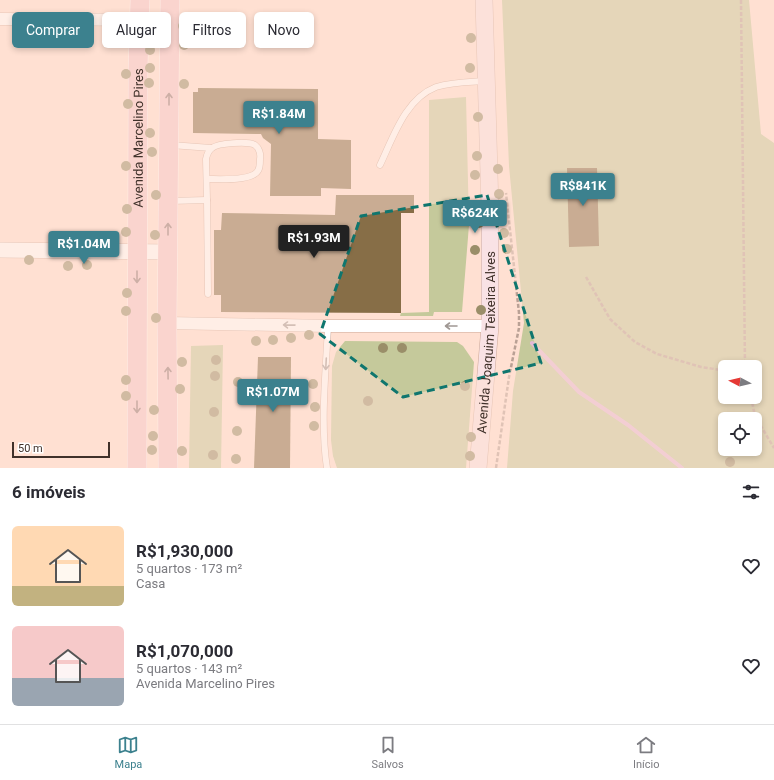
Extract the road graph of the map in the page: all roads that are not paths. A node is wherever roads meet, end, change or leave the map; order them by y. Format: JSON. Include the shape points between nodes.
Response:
{"nodes":[{"id":1,"x":140,"y":0,"type":"edge"},
{"id":2,"x":170,"y":0,"type":"edge"},
{"id":3,"x":484,"y":0,"type":"edge"},
{"id":4,"x":140,"y":12,"type":"edge"},
{"id":5,"x":169,"y":12,"type":"edge"},
{"id":6,"x":0,"y":19,"type":"edge"},
{"id":7,"x":102,"y":20,"type":"edge"},
{"id":8,"x":139,"y":48,"type":"edge"},
{"id":9,"x":169,"y":48,"type":"edge"},
{"id":10,"x":486,"y":81,"type":"junction"},
{"id":11,"x":168,"y":145,"type":"junction"},
{"id":12,"x":211,"y":148,"type":"junction"},
{"id":13,"x":380,"y":165,"type":"dead end"},
{"id":14,"x":207,"y":179,"type":"junction"},
{"id":15,"x":207,"y":200,"type":"junction"},
{"id":16,"x":168,"y":201,"type":"junction"},
{"id":17,"x":0,"y":250,"type":"edge"},
{"id":18,"x":137,"y":252,"type":"junction"},
{"id":19,"x":168,"y":252,"type":"junction"},
{"id":20,"x":208,"y":294,"type":"dead end"},
{"id":21,"x":167,"y":323,"type":"junction"},
{"id":22,"x":328,"y":326,"type":"junction"},
{"id":23,"x":490,"y":326,"type":"junction"},
{"id":24,"x":137,"y":468,"type":"edge"},
{"id":25,"x":168,"y":468,"type":"edge"},
{"id":26,"x":327,"y":468,"type":"edge"},
{"id":27,"x":478,"y":468,"type":"edge"}],
"edges":[{"from":1,"to":4,"type":"main road","name":"Avenida Marcelino Pires"},
{"from":2,"to":5,"type":"main road"},
{"from":3,"to":10,"type":"main road","name":"Avenida Joaquim Teixeira Alves"},
{"from":6,"to":7,"type":"street"},
{"from":8,"to":18,"type":"main road","name":"Avenida Marcelino Pires"},
{"from":11,"to":9,"type":"main road","one_way":true},
{"from":10,"to":13,"type":"lane","via":[[436,87],[420,96],[398,127]]},
{"from":10,"to":23,"type":"main road","name":"Avenida Joaquim Teixeira Alves"},
{"from":11,"to":12,"type":"lane"},
{"from":11,"to":16,"type":"main road"},
{"from":12,"to":14,"type":"lane","via":[[206,159]]},
{"from":12,"to":14,"type":"lane","via":[[250,143],[259,149],[260,165],[252,176]]},
{"from":14,"to":15,"type":"lane"},
{"from":15,"to":16,"type":"lane"},
{"from":15,"to":20,"type":"lane"},
{"from":19,"to":16,"type":"main road","one_way":true},
{"from":17,"to":18,"type":"street"},
{"from":18,"to":19,"type":"street"},
{"from":18,"to":24,"type":"main road","name":"Avenida Marcelino Pires","one_way":true},
{"from":19,"to":21,"type":"main road"},
{"from":22,"to":21,"type":"street","one_way":true},
{"from":25,"to":21,"type":"main road","one_way":true},
{"from":23,"to":22,"type":"street","one_way":true},
{"from":22,"to":26,"type":"lane","one_way":true,"via":[[324,398]]},
{"from":23,"to":27,"type":"main road","name":"Avenida Joaquim Teixeira Alves"}]}
